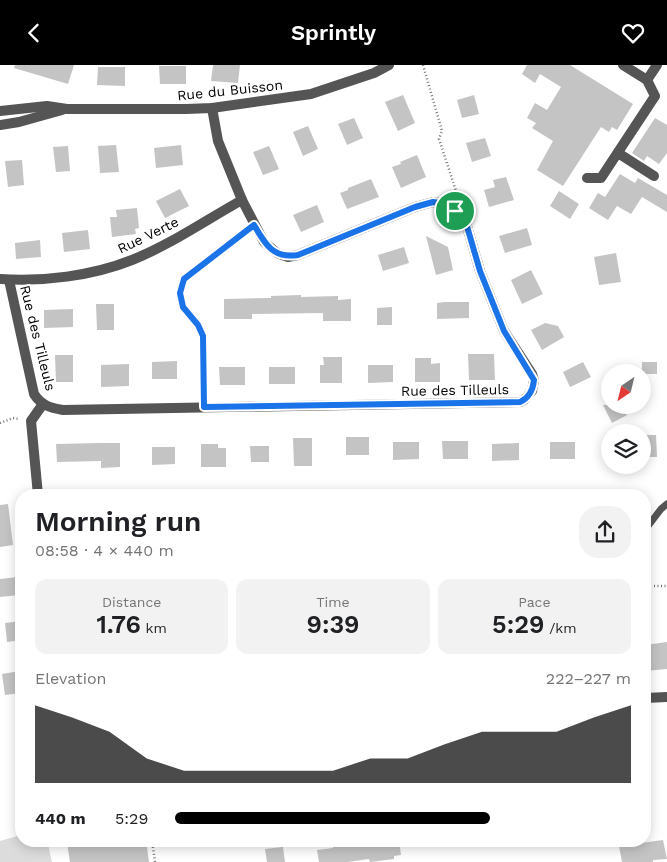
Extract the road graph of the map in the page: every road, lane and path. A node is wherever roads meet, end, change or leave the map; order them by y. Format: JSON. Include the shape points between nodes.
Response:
{"nodes":[{"id":1,"x":389,"y":65,"type":"edge"},
{"id":2,"x":423,"y":65,"type":"edge"},
{"id":3,"x":623,"y":65,"type":"edge"},
{"id":4,"x":657,"y":65,"type":"edge"},
{"id":5,"x":647,"y":80,"type":"junction"},
{"id":6,"x":212,"y":108,"type":"junction"},
{"id":7,"x":67,"y":109,"type":"junction"},
{"id":8,"x":0,"y":111,"type":"edge"},
{"id":9,"x":0,"y":125,"type":"edge"},
{"id":10,"x":618,"y":153,"type":"junction"},
{"id":11,"x":654,"y":176,"type":"dead end"},
{"id":12,"x":587,"y":178,"type":"dead end"},
{"id":13,"x":242,"y":200,"type":"junction"},
{"id":14,"x":455,"y":211,"type":"junction"},
{"id":15,"x":254,"y":225,"type":"junction"},
{"id":16,"x":5,"y":279,"type":"edge"},
{"id":17,"x":43,"y":405,"type":"junction"},
{"id":18,"x":204,"y":407,"type":"junction"},
{"id":19,"x":31,"y":421,"type":"junction"},
{"id":20,"x":0,"y":423,"type":"edge"},
{"id":21,"x":37,"y":489,"type":"edge"},
{"id":22,"x":667,"y":504,"type":"edge"},
{"id":23,"x":651,"y":522,"type":"edge"},
{"id":24,"x":654,"y":586,"type":"dead end"},
{"id":25,"x":667,"y":586,"type":"edge"},
{"id":26,"x":667,"y":697,"type":"edge"},
{"id":27,"x":651,"y":698,"type":"edge"},
{"id":28,"x":153,"y":847,"type":"edge"},
{"id":29,"x":155,"y":862,"type":"edge"}],
"edges":[{"from":1,"to":6,"type":"street","name":"Rue du Buisson","via":[[310,95]]},
{"from":2,"to":14,"type":"path","via":[[442,131],[439,139],[459,202]]},
{"from":3,"to":5,"type":"street"},
{"from":4,"to":5,"type":"street"},
{"from":5,"to":10,"type":"street","via":[[655,96]]},
{"from":6,"to":7,"type":"street","name":"Rue du Buisson"},
{"from":6,"to":13,"type":"street","via":[[218,141]]},
{"from":7,"to":8,"type":"street","name":"Rue du Buisson","via":[[47,106]]},
{"from":7,"to":9,"type":"street","name":"Rue du Buisson"},
{"from":10,"to":11,"type":"street"},
{"from":10,"to":12,"type":"street","via":[[601,178]]},
{"from":13,"to":15,"type":"street"},
{"from":13,"to":16,"type":"street","name":"Rue Verte","via":[[132,260],[82,275]]},
{"from":14,"to":15,"type":"street","via":[[433,202],[288,257],[269,248]]},
{"from":14,"to":18,"type":"street","name":"Rue des Tilleuls","via":[[466,223],[480,271],[504,331],[532,374],[532,391],[524,400]]},
{"from":15,"to":18,"type":"path","via":[[184,279],[181,285],[183,307],[203,336]]},
{"from":16,"to":17,"type":"street","name":"Rue des Tilleuls","via":[[34,394]]},
{"from":17,"to":18,"type":"street","name":"Rue des Tilleuls","via":[[63,410]]},
{"from":17,"to":19,"type":"street"},
{"from":19,"to":20,"type":"path","via":[[13,418]]},
{"from":19,"to":21,"type":"street"},
{"from":22,"to":23,"type":"lane"},
{"from":24,"to":25,"type":"path"},
{"from":26,"to":27,"type":"street"},
{"from":28,"to":29,"type":"path"}]}
